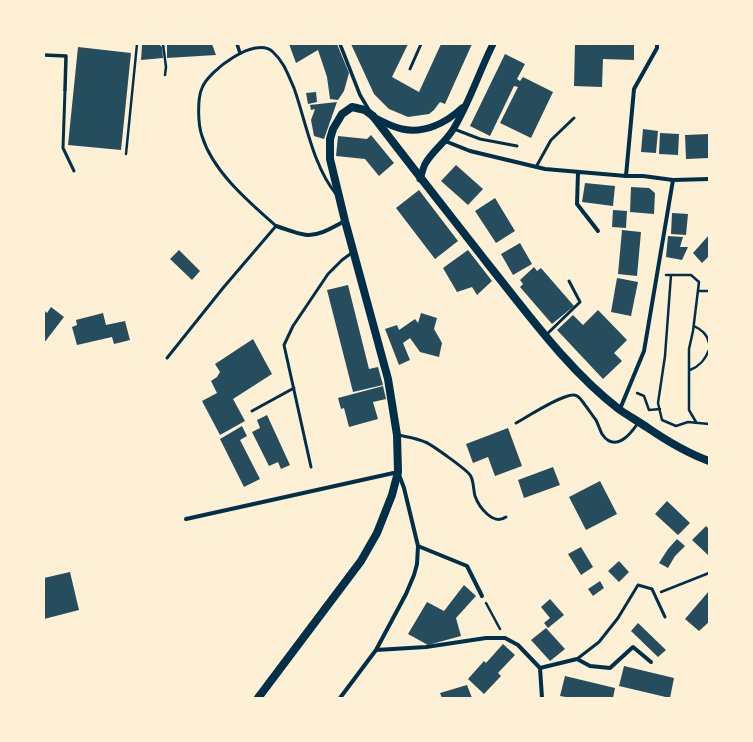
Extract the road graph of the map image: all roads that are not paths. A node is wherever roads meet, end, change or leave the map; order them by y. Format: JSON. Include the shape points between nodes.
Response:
{"nodes":[{"id":1,"x":236,"y":44,"type":"edge"},
{"id":2,"x":340,"y":44,"type":"edge"},
{"id":3,"x":421,"y":44,"type":"edge"},
{"id":4,"x":493,"y":44,"type":"edge"},
{"id":5,"x":657,"y":44,"type":"edge"},
{"id":6,"x":240,"y":53,"type":"junction"},
{"id":7,"x":44,"y":55,"type":"edge"},
{"id":8,"x":410,"y":69,"type":"dead end"},
{"id":9,"x":65,"y":90,"type":"joint"},
{"id":10,"x":466,"y":104,"type":"junction"},
{"id":11,"x":373,"y":116,"type":"junction"},
{"id":12,"x":574,"y":118,"type":"dead end"},
{"id":13,"x":454,"y":129,"type":"junction"},
{"id":14,"x":445,"y":142,"type":"junction"},
{"id":15,"x":517,"y":146,"type":"dead end"},
{"id":16,"x":536,"y":167,"type":"junction"},
{"id":17,"x":74,"y":171,"type":"dead end"},
{"id":18,"x":578,"y":172,"type":"junction"},
{"id":19,"x":626,"y":176,"type":"junction"},
{"id":20,"x":420,"y":179,"type":"junction"},
{"id":21,"x":709,"y":179,"type":"edge"},
{"id":22,"x":673,"y":180,"type":"junction"},
{"id":23,"x":339,"y":198,"type":"junction"},
{"id":24,"x":345,"y":221,"type":"junction"},
{"id":25,"x":276,"y":226,"type":"junction"},
{"id":26,"x":598,"y":231,"type":"dead end"},
{"id":27,"x":353,"y":252,"type":"junction"},
{"id":28,"x":569,"y":280,"type":"dead end"},
{"id":29,"x":546,"y":336,"type":"junction"},
{"id":30,"x":167,"y":358,"type":"dead end"},
{"id":31,"x":294,"y":388,"type":"junction"},
{"id":32,"x":620,"y":409,"type":"junction"},
{"id":33,"x":252,"y":411,"type":"dead end"},
{"id":34,"x":639,"y":422,"type":"junction"},
{"id":35,"x":516,"y":423,"type":"dead end"},
{"id":36,"x":397,"y":435,"type":"junction"},
{"id":37,"x":709,"y":461,"type":"edge"},
{"id":38,"x":311,"y":467,"type":"dead end"},
{"id":39,"x":398,"y":472,"type":"junction"},
{"id":40,"x":506,"y":517,"type":"dead end"},
{"id":41,"x":186,"y":519,"type":"dead end"},
{"id":42,"x":418,"y":546,"type":"junction"},
{"id":43,"x":482,"y":596,"type":"road end"},
{"id":44,"x":665,"y":617,"type":"dead end"},
{"id":45,"x":376,"y":650,"type":"junction"},
{"id":46,"x":577,"y":659,"type":"junction"},
{"id":47,"x":651,"y":662,"type":"dead end"},
{"id":48,"x":540,"y":668,"type":"junction"},
{"id":49,"x":258,"y":698,"type":"edge"},
{"id":50,"x":340,"y":698,"type":"edge"},
{"id":51,"x":542,"y":698,"type":"edge"}],
"edges":[{"from":1,"to":6,"type":"street"},
{"from":2,"to":11,"type":"street","via":[[360,95]]},
{"from":3,"to":8,"type":"lane"},
{"from":4,"to":10,"type":"street"},
{"from":5,"to":19,"type":"street","via":[[634,90]]},
{"from":6,"to":23,"type":"lane","via":[[264,47],[272,50],[280,59],[287,70],[318,163],[327,184]]},
{"from":6,"to":25,"type":"lane","via":[[221,65],[202,87],[199,104],[201,135],[219,169],[232,185]]},
{"from":7,"to":9,"type":"street","via":[[66,56]]},
{"from":9,"to":17,"type":"lane","via":[[63,148]]},
{"from":10,"to":11,"type":"street","via":[[452,118],[412,131],[400,129]]},
{"from":10,"to":13,"type":"street"},
{"from":11,"to":20,"type":"main road"},
{"from":11,"to":23,"type":"main road","via":[[365,110],[352,107],[342,114],[333,129],[330,159]]},
{"from":12,"to":16,"type":"lane","via":[[551,140]]},
{"from":13,"to":14,"type":"street"},
{"from":13,"to":15,"type":"lane","via":[[480,139]]},
{"from":14,"to":16,"type":"street","via":[[470,151]]},
{"from":14,"to":20,"type":"street","via":[[430,157]]},
{"from":16,"to":18,"type":"street"},
{"from":18,"to":19,"type":"street"},
{"from":18,"to":26,"type":"street","via":[[577,204]]},
{"from":19,"to":22,"type":"street"},
{"from":20,"to":29,"type":"main road"},
{"from":21,"to":22,"type":"street"},
{"from":22,"to":32,"type":"street","via":[[644,351]]},
{"from":23,"to":24,"type":"main road"},
{"from":24,"to":25,"type":"street","via":[[315,235],[306,235]]},
{"from":24,"to":27,"type":"main road"},
{"from":25,"to":30,"type":"lane"},
{"from":27,"to":31,"type":"lane","via":[[328,274],[293,326],[284,346]]},
{"from":27,"to":36,"type":"main road","via":[[388,379]]},
{"from":28,"to":29,"type":"lane","via":[[580,302]]},
{"from":29,"to":32,"type":"main road","via":[[589,382]]},
{"from":31,"to":33,"type":"lane"},
{"from":31,"to":38,"type":"lane"},
{"from":32,"to":34,"type":"main road"},
{"from":34,"to":35,"type":"lane","via":[[625,439],[614,442],[607,439],[580,398],[574,395],[563,397]]},
{"from":34,"to":37,"type":"main road","via":[[682,450]]},
{"from":36,"to":39,"type":"main road"},
{"from":36,"to":40,"type":"lane","via":[[426,442],[454,462],[471,475],[475,496],[489,516],[496,520]]},
{"from":39,"to":41,"type":"street"},
{"from":39,"to":42,"type":"street"},
{"from":39,"to":49,"type":"main road","via":[[377,533],[361,561]]},
{"from":42,"to":43,"type":"street","via":[[467,566]]},
{"from":42,"to":45,"type":"street","via":[[414,575]]},
{"from":44,"to":46,"type":"lane","via":[[652,589],[638,585],[618,618],[599,642]]},
{"from":45,"to":48,"type":"street","via":[[505,638],[518,645]]},
{"from":45,"to":50,"type":"street"},
{"from":46,"to":47,"type":"street","via":[[590,666],[610,668],[634,647]]},
{"from":46,"to":48,"type":"street"},
{"from":48,"to":51,"type":"street"}]}
